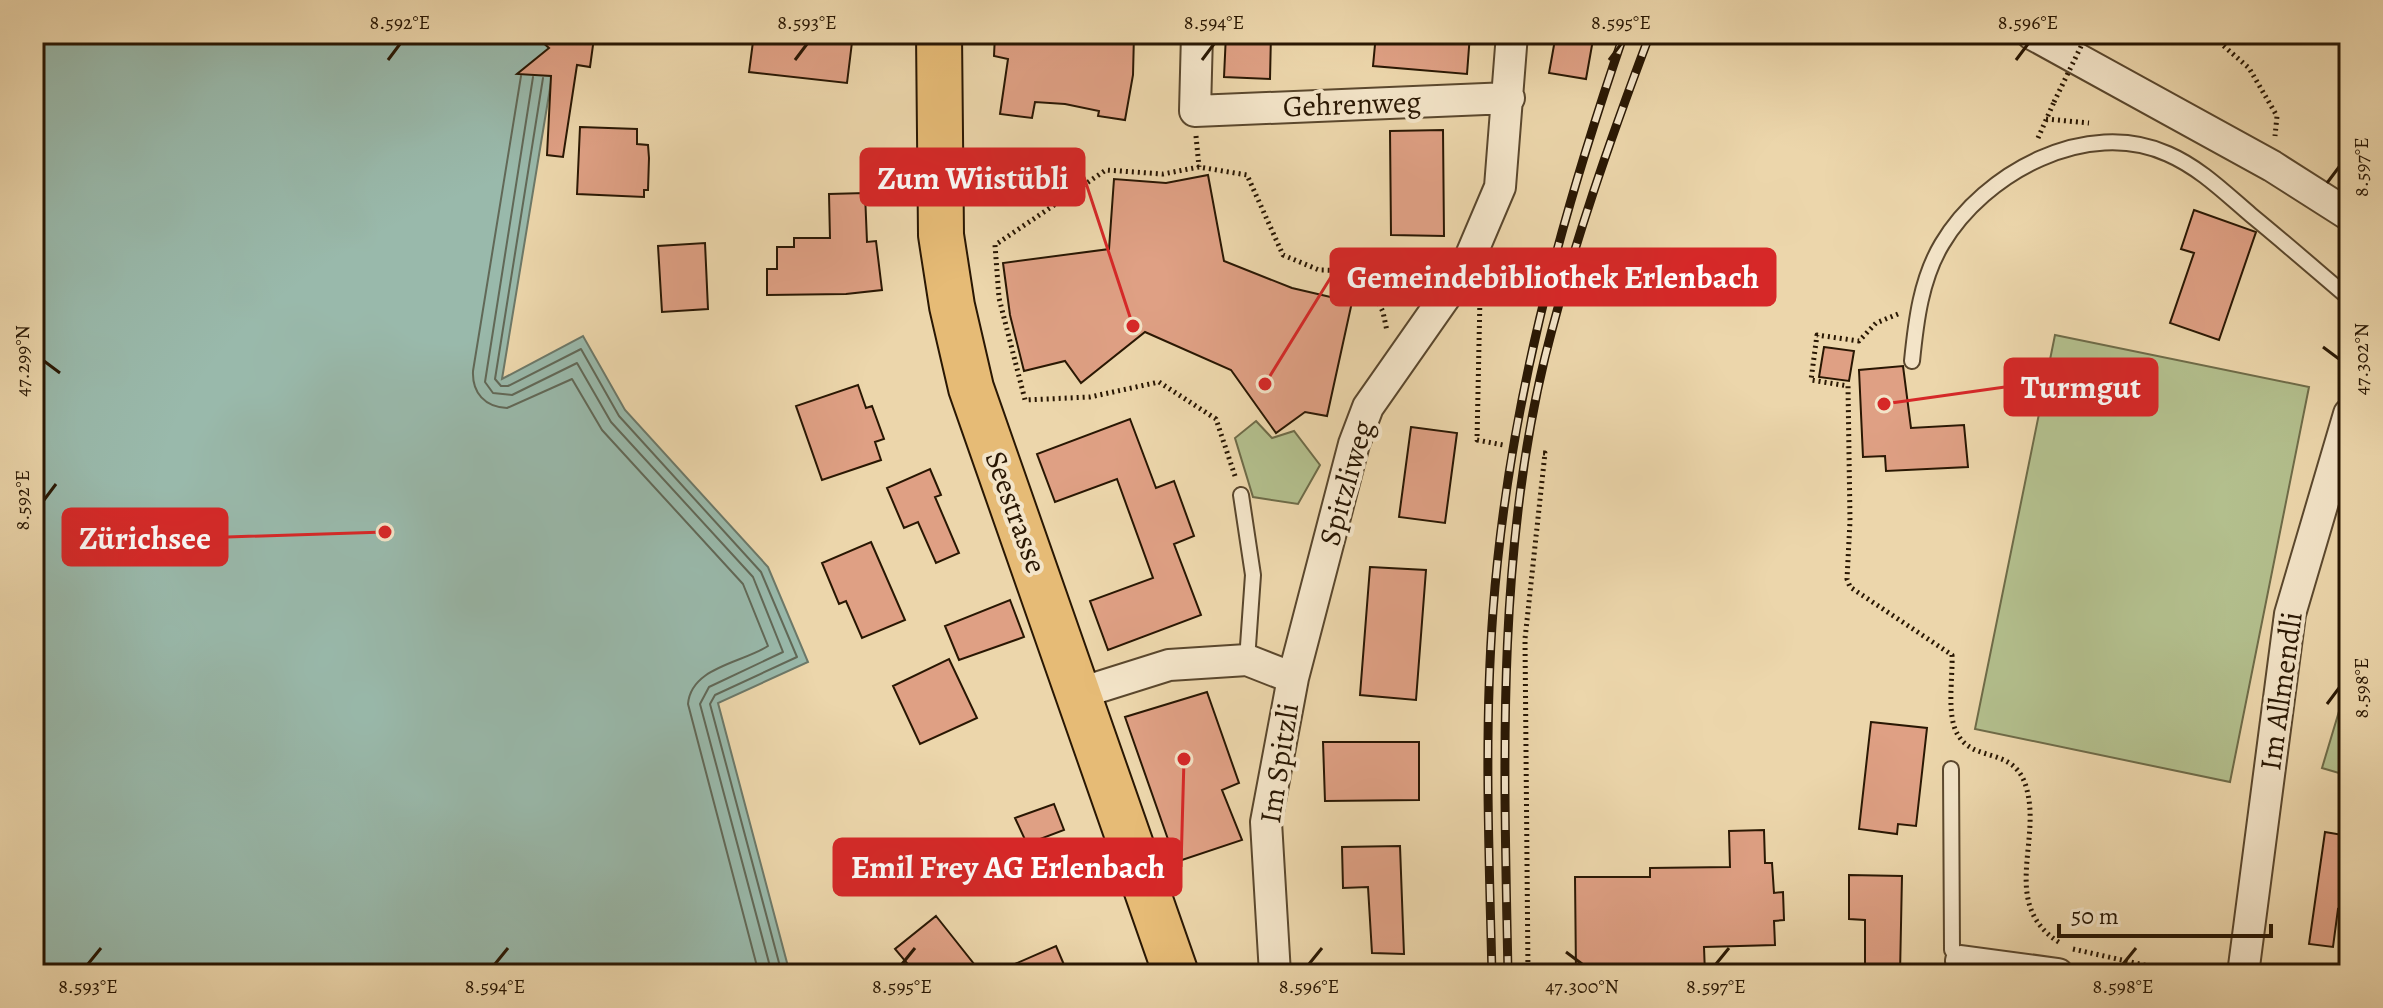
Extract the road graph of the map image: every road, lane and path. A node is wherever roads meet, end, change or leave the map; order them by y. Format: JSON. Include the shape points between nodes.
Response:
{"nodes":[{"id":1,"x":939,"y":34,"type":"edge"},
{"id":2,"x":1197,"y":34,"type":"edge"},
{"id":3,"x":1512,"y":34,"type":"edge"},
{"id":4,"x":2032,"y":34,"type":"edge"},
{"id":5,"x":2087,"y":34,"type":"edge"},
{"id":6,"x":2210,"y":34,"type":"edge"},
{"id":7,"x":1509,"y":98,"type":"junction"},
{"id":8,"x":2054,"y":102,"type":"dead end"},
{"id":9,"x":2272,"y":166,"type":"junction"},
{"id":10,"x":2349,"y":215,"type":"edge"},
{"id":11,"x":1466,"y":267,"type":"junction"},
{"id":12,"x":1364,"y":271,"type":"junction"},
{"id":13,"x":1445,"y":297,"type":"junction"},
{"id":14,"x":2349,"y":298,"type":"edge"},
{"id":15,"x":1918,"y":308,"type":"junction"},
{"id":16,"x":1912,"y":361,"type":"dead end"},
{"id":17,"x":1395,"y":367,"type":"junction"},
{"id":18,"x":2349,"y":414,"type":"edge"},
{"id":19,"x":1503,"y":445,"type":"dead end"},
{"id":20,"x":1541,"y":453,"type":"dead end"},
{"id":21,"x":1241,"y":495,"type":"joint"},
{"id":22,"x":1247,"y":660,"type":"junction"},
{"id":23,"x":1293,"y":678,"type":"junction"},
{"id":24,"x":1080,"y":693,"type":"junction"},
{"id":25,"x":1951,"y":769,"type":"dead end"},
{"id":26,"x":1961,"y":961,"type":"joint"},
{"id":27,"x":1176,"y":974,"type":"edge"},
{"id":28,"x":1275,"y":974,"type":"edge"},
{"id":29,"x":1528,"y":974,"type":"edge"},
{"id":30,"x":2058,"y":974,"type":"edge"},
{"id":31,"x":2184,"y":974,"type":"edge"},
{"id":32,"x":2243,"y":974,"type":"edge"}],
"edges":[{"from":1,"to":24,"type":"main road","name":"Seestrasse","via":[[938,210],[952,306],[971,388]]},
{"from":2,"to":7,"type":"street","name":"Gehrenweg","via":[[1195,111]]},
{"from":3,"to":7,"type":"street","name":"Spitzliweg"},
{"from":4,"to":9,"type":"street"},
{"from":5,"to":8,"type":"path","bridge":true},
{"from":6,"to":9,"type":"path","via":[[2249,68],[2277,116]]},
{"from":7,"to":11,"type":"street","name":"Spitzliweg","via":[[1500,187]]},
{"from":9,"to":10,"type":"street"},
{"from":11,"to":13,"type":"street","name":"Spitzliweg"},
{"from":11,"to":19,"type":"path","via":[[1480,296],[1477,440]]},
{"from":12,"to":13,"type":"path"},
{"from":12,"to":17,"type":"path","via":[[1383,312]]},
{"from":12,"to":21,"type":"path","via":[[1319,270],[1283,255],[1247,175],[1199,167],[1163,174],[1106,170],[995,245],[999,298],[1025,400],[1090,397],[1159,382],[1216,419]]},
{"from":13,"to":17,"type":"street","name":"Spitzliweg"},
{"from":14,"to":15,"type":"lane","via":[[2201,171],[2165,152],[2095,144],[2025,165],[1988,190],[1940,246]]},
{"from":15,"to":16,"type":"lane"},
{"from":15,"to":31,"type":"path","via":[[1876,323],[1859,341],[1817,335],[1811,380],[1848,386],[1850,587],[1952,655],[1958,735],[1970,747],[2016,767],[2031,809],[2026,891],[2046,934],[2066,947]]},
{"from":17,"to":23,"type":"street","name":"Spitzliweg","via":[[1368,407],[1354,444]]},
{"from":18,"to":32,"type":"street","name":"Im Allmendli","via":[[2290,614]]},
{"from":20,"to":29,"type":"path","via":[[1525,639]]},
{"from":21,"to":22,"type":"lane","via":[[1253,575]]},
{"from":22,"to":23,"type":"street","name":"Im Spitzli"},
{"from":22,"to":24,"type":"street","name":"Im Spitzli","via":[[1169,665]]},
{"from":23,"to":28,"type":"street","name":"Im Spitzli","via":[[1266,822]]},
{"from":24,"to":27,"type":"main road","name":"Seestrasse"},
{"from":25,"to":26,"type":"lane","via":[[1952,950]]},
{"from":26,"to":30,"type":"street"}]}
